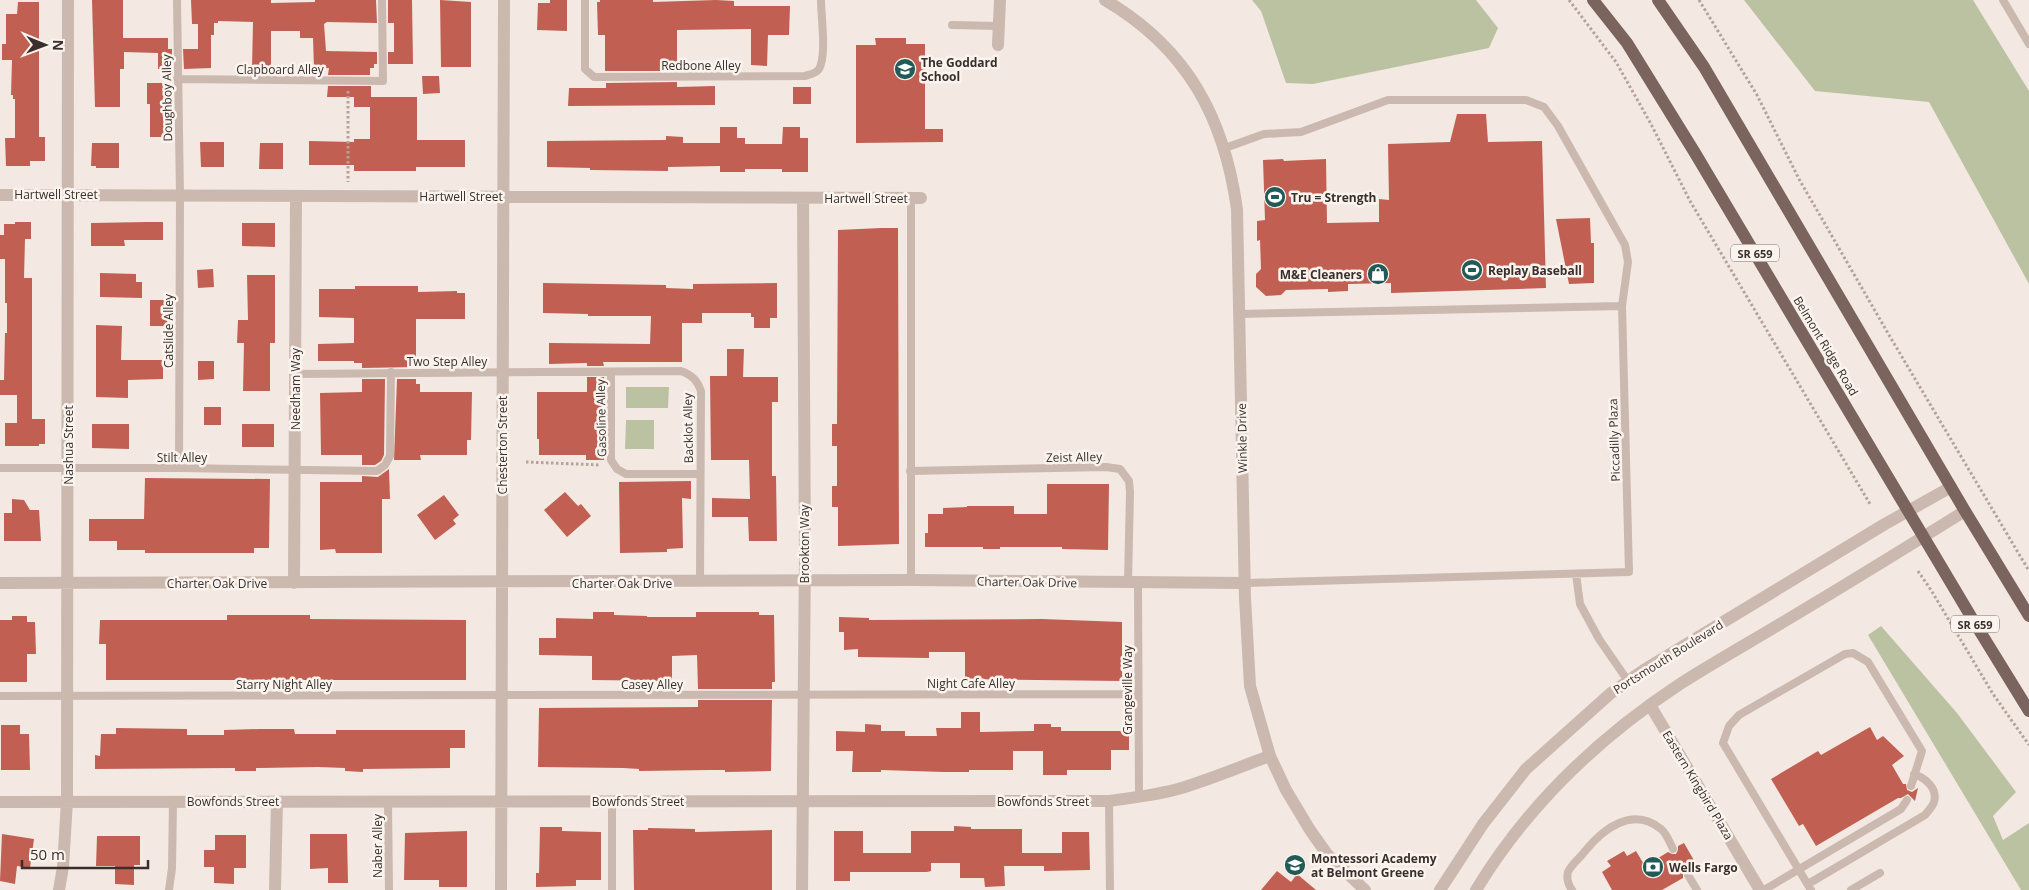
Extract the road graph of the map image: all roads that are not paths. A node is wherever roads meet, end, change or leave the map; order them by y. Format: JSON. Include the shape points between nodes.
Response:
{"nodes":[{"id":1,"x":68,"y":0,"type":"edge"},
{"id":2,"x":177,"y":0,"type":"edge"},
{"id":3,"x":382,"y":0,"type":"edge"},
{"id":4,"x":504,"y":0,"type":"edge"},
{"id":5,"x":585,"y":0,"type":"edge"},
{"id":6,"x":821,"y":0,"type":"edge"},
{"id":7,"x":1000,"y":0,"type":"edge"},
{"id":8,"x":1105,"y":0,"type":"edge"},
{"id":9,"x":1593,"y":0,"type":"edge"},
{"id":10,"x":1658,"y":0,"type":"edge"},
{"id":11,"x":2002,"y":0,"type":"edge"},
{"id":12,"x":952,"y":26,"type":"dead end"},
{"id":13,"x":1000,"y":26,"type":"junction"},
{"id":14,"x":2029,"y":44,"type":"edge"},
{"id":15,"x":998,"y":45,"type":"dead end"},
{"id":16,"x":177,"y":79,"type":"junction"},
{"id":17,"x":1225,"y":148,"type":"junction"},
{"id":18,"x":0,"y":194,"type":"edge"},
{"id":19,"x":68,"y":194,"type":"junction"},
{"id":20,"x":180,"y":195,"type":"junction"},
{"id":21,"x":296,"y":196,"type":"junction"},
{"id":22,"x":504,"y":197,"type":"junction"},
{"id":23,"x":803,"y":198,"type":"junction"},
{"id":24,"x":916,"y":198,"type":"joint"},
{"id":25,"x":1622,"y":306,"type":"junction"},
{"id":26,"x":1240,"y":314,"type":"junction"},
{"id":27,"x":392,"y":372,"type":"junction"},
{"id":28,"x":502,"y":372,"type":"junction"},
{"id":29,"x":611,"y":372,"type":"junction"},
{"id":30,"x":294,"y":374,"type":"junction"},
{"id":31,"x":0,"y":468,"type":"edge"},
{"id":32,"x":179,"y":468,"type":"junction"},
{"id":33,"x":68,"y":469,"type":"junction"},
{"id":34,"x":295,"y":469,"type":"junction"},
{"id":35,"x":910,"y":471,"type":"junction"},
{"id":36,"x":700,"y":474,"type":"junction"},
{"id":37,"x":1951,"y":487,"type":"junction"},
{"id":38,"x":1908,"y":511,"type":"junction"},
{"id":39,"x":1965,"y":511,"type":"junction"},
{"id":40,"x":1924,"y":536,"type":"junction"},
{"id":41,"x":1576,"y":574,"type":"junction"},
{"id":42,"x":911,"y":580,"type":"junction"},
{"id":43,"x":804,"y":581,"type":"junction"},
{"id":44,"x":700,"y":582,"type":"junction"},
{"id":45,"x":0,"y":583,"type":"edge"},
{"id":46,"x":68,"y":583,"type":"junction"},
{"id":47,"x":294,"y":583,"type":"junction"},
{"id":48,"x":501,"y":583,"type":"junction"},
{"id":49,"x":1133,"y":583,"type":"junction"},
{"id":50,"x":1245,"y":583,"type":"junction"},
{"id":51,"x":2029,"y":616,"type":"edge"},
{"id":52,"x":1628,"y":681,"type":"junction"},
{"id":53,"x":803,"y":694,"type":"junction"},
{"id":54,"x":1138,"y":694,"type":"junction"},
{"id":55,"x":67,"y":695,"type":"junction"},
{"id":56,"x":0,"y":696,"type":"edge"},
{"id":57,"x":500,"y":696,"type":"junction"},
{"id":58,"x":1650,"y":705,"type":"junction"},
{"id":59,"x":2029,"y":711,"type":"edge"},
{"id":60,"x":1270,"y":756,"type":"junction"},
{"id":61,"x":1914,"y":774,"type":"junction"},
{"id":62,"x":1911,"y":786,"type":"dead end"},
{"id":63,"x":1138,"y":797,"type":"junction"},
{"id":64,"x":1109,"y":800,"type":"junction"},
{"id":65,"x":1907,"y":800,"type":"dead end"},
{"id":66,"x":67,"y":801,"type":"junction"},
{"id":67,"x":173,"y":801,"type":"junction"},
{"id":68,"x":277,"y":801,"type":"junction"},
{"id":69,"x":388,"y":801,"type":"junction"},
{"id":70,"x":500,"y":801,"type":"junction"},
{"id":71,"x":803,"y":801,"type":"junction"},
{"id":72,"x":0,"y":802,"type":"edge"},
{"id":73,"x":612,"y":802,"type":"junction"},
{"id":74,"x":1673,"y":849,"type":"dead end"},
{"id":75,"x":1799,"y":869,"type":"junction"},
{"id":76,"x":1880,"y":873,"type":"dead end"},
{"id":77,"x":1688,"y":875,"type":"dead end"},
{"id":78,"x":1810,"y":887,"type":"edge"},
{"id":79,"x":59,"y":890,"type":"edge"},
{"id":80,"x":169,"y":890,"type":"edge"},
{"id":81,"x":275,"y":890,"type":"edge"},
{"id":82,"x":389,"y":890,"type":"edge"},
{"id":83,"x":501,"y":890,"type":"edge"},
{"id":84,"x":612,"y":890,"type":"edge"},
{"id":85,"x":802,"y":890,"type":"edge"},
{"id":86,"x":1110,"y":890,"type":"edge"},
{"id":87,"x":1365,"y":890,"type":"edge"},
{"id":88,"x":1440,"y":890,"type":"edge"},
{"id":89,"x":1476,"y":890,"type":"edge"},
{"id":90,"x":1572,"y":890,"type":"edge"},
{"id":91,"x":1696,"y":890,"type":"edge"},
{"id":92,"x":1760,"y":890,"type":"edge"},
{"id":93,"x":1764,"y":890,"type":"edge"},
{"id":94,"x":1850,"y":890,"type":"edge"}],
"edges":[{"from":1,"to":19,"type":"street","name":"Nashua Street"},
{"from":2,"to":16,"type":"lane","name":"Doughboy Alley"},
{"from":3,"to":16,"type":"lane","name":"Clapboard Alley","via":[[383,81]]},
{"from":4,"to":22,"type":"street","name":"Chesterton Street"},
{"from":5,"to":6,"type":"lane","name":"Redbone Alley","via":[[585,69],[594,77],[805,76],[815,73],[822,58]]},
{"from":7,"to":13,"type":"street"},
{"from":8,"to":17,"type":"street","name":"Winkle Drive","via":[[1138,22],[1182,67],[1215,120]]},
{"from":9,"to":38,"type":"main road","name":"Belmont Ridge Road","number":"SR 659","via":[[1627,43],[1695,153]]},
{"from":10,"to":37,"type":"main road","via":[[1704,66]]},
{"from":11,"to":14,"type":"lane"},
{"from":12,"to":13,"type":"lane"},
{"from":13,"to":15,"type":"street"},
{"from":16,"to":20,"type":"lane","name":"Doughboy Alley"},
{"from":17,"to":25,"type":"lane","via":[[1264,134],[1301,132],[1388,100],[1526,100],[1544,107],[1625,245],[1628,262]]},
{"from":17,"to":26,"type":"street","name":"Winkle Drive","via":[[1237,209]]},
{"from":18,"to":19,"type":"street","name":"Hartwell Street"},
{"from":19,"to":20,"type":"street","name":"Hartwell Street"},
{"from":19,"to":33,"type":"street","name":"Nashua Street"},
{"from":20,"to":21,"type":"street","name":"Hartwell Street"},
{"from":20,"to":32,"type":"lane","name":"Catslide Alley"},
{"from":21,"to":22,"type":"street","name":"Hartwell Street"},
{"from":21,"to":30,"type":"street","name":"Needham Way"},
{"from":22,"to":23,"type":"street","name":"Hartwell Street"},
{"from":22,"to":28,"type":"street","name":"Chesterton Street"},
{"from":23,"to":24,"type":"street","name":"Hartwell Street"},
{"from":23,"to":43,"type":"street","name":"Brookton Way"},
{"from":24,"to":35,"type":"lane"},
{"from":25,"to":26,"type":"lane"},
{"from":25,"to":41,"type":"lane","name":"Piccadilly Plaza","via":[[1629,572]]},
{"from":26,"to":50,"type":"street","name":"Winkle Drive"},
{"from":27,"to":28,"type":"lane","name":"Two Step Alley"},
{"from":27,"to":30,"type":"lane","name":"Two Step Alley"},
{"from":27,"to":34,"type":"lane","name":"Two Step Alley","via":[[390,456],[385,465],[377,471]]},
{"from":28,"to":29,"type":"lane","name":"Backlot Alley"},
{"from":28,"to":48,"type":"street","name":"Chesterton Street"},
{"from":29,"to":36,"type":"lane","name":"Gasoline Alley","via":[[611,460],[614,465],[626,474]]},
{"from":29,"to":36,"type":"lane","name":"Backlot Alley","via":[[681,371],[697,380],[701,391]]},
{"from":30,"to":34,"type":"street","name":"Needham Way"},
{"from":31,"to":33,"type":"lane","name":"Stilt Alley"},
{"from":32,"to":33,"type":"lane","name":"Stilt Alley"},
{"from":32,"to":34,"type":"lane","name":"Stilt Alley"},
{"from":33,"to":46,"type":"street","name":"Nashua Street"},
{"from":34,"to":47,"type":"street","name":"Needham Way"},
{"from":35,"to":42,"type":"lane"},
{"from":35,"to":49,"type":"lane","name":"Zeist Alley","via":[[1120,469],[1129,481]]},
{"from":36,"to":44,"type":"lane","name":"Backlot Alley"},
{"from":37,"to":38,"type":"street","name":"Portsmouth Boulevard"},
{"from":37,"to":39,"type":"main road"},
{"from":38,"to":40,"type":"main road","name":"Belmont Ridge Road","number":"SR 659"},
{"from":38,"to":52,"type":"street","name":"Portsmouth Boulevard"},
{"from":39,"to":40,"type":"street"},
{"from":39,"to":51,"type":"main road"},
{"from":40,"to":58,"type":"street"},
{"from":40,"to":59,"type":"main road","name":"Belmont Ridge Road","number":"SR 659"},
{"from":41,"to":50,"type":"lane","name":"Piccadilly Plaza"},
{"from":41,"to":52,"type":"lane","via":[[1580,604]]},
{"from":42,"to":43,"type":"street","name":"Charter Oak Drive"},
{"from":42,"to":49,"type":"street","name":"Charter Oak Drive"},
{"from":43,"to":44,"type":"street","name":"Charter Oak Drive"},
{"from":43,"to":53,"type":"street","name":"Brookton Way"},
{"from":44,"to":48,"type":"street","name":"Charter Oak Drive"},
{"from":45,"to":46,"type":"street","name":"Charter Oak Drive"},
{"from":46,"to":47,"type":"street","name":"Charter Oak Drive"},
{"from":46,"to":55,"type":"street","name":"Nashua Street"},
{"from":47,"to":48,"type":"street","name":"Charter Oak Drive"},
{"from":48,"to":57,"type":"street","name":"Chesterton Street"},
{"from":49,"to":50,"type":"street","name":"Charter Oak Drive"},
{"from":49,"to":54,"type":"lane","name":"Grangeville Way"},
{"from":50,"to":60,"type":"street","name":"Winkle Drive","via":[[1250,686]]},
{"from":52,"to":88,"type":"street","name":"Portsmouth Boulevard","via":[[1580,719],[1526,769],[1483,824]]},
{"from":53,"to":54,"type":"lane","name":"Night Cafe Alley"},
{"from":53,"to":57,"type":"lane","name":"Casey Alley"},
{"from":53,"to":71,"type":"street","name":"Brookton Way"},
{"from":54,"to":63,"type":"lane","name":"Grangeville Way"},
{"from":55,"to":56,"type":"lane","name":"Starry Night Alley"},
{"from":55,"to":57,"type":"lane","name":"Starry Night Alley"},
{"from":55,"to":66,"type":"street","name":"Nashua Street"},
{"from":57,"to":70,"type":"street","name":"Chesterton Street"},
{"from":58,"to":89,"type":"street","via":[[1597,746],[1545,798],[1507,844]]},
{"from":58,"to":92,"type":"street","name":"Eastern Kingbird Plaza"},
{"from":60,"to":63,"type":"street","name":"Bowfonds Street","via":[[1186,786]]},
{"from":60,"to":87,"type":"street","name":"Winkle Drive","via":[[1286,790],[1327,854]]},
{"from":61,"to":62,"type":"lane"},
{"from":61,"to":75,"type":"lane","via":[[1922,751],[1868,662],[1854,653],[1845,654],[1739,715],[1728,726],[1724,743]]},
{"from":61,"to":78,"type":"lane","via":[[1925,778],[1935,792],[1934,803],[1925,815]]},
{"from":63,"to":64,"type":"street","name":"Bowfonds Street"},
{"from":64,"to":71,"type":"street","name":"Bowfonds Street"},
{"from":64,"to":86,"type":"lane"},
{"from":65,"to":75,"type":"lane","via":[[1901,809]]},
{"from":66,"to":67,"type":"street","name":"Bowfonds Street"},
{"from":66,"to":72,"type":"street","name":"Bowfonds Street"},
{"from":66,"to":79,"type":"street","name":"Nashua Street"},
{"from":67,"to":68,"type":"street","name":"Bowfonds Street"},
{"from":67,"to":80,"type":"lane"},
{"from":68,"to":69,"type":"street","name":"Bowfonds Street"},
{"from":68,"to":81,"type":"street"},
{"from":69,"to":70,"type":"street","name":"Bowfonds Street"},
{"from":69,"to":82,"type":"lane","name":"Naber Alley"},
{"from":70,"to":73,"type":"street","name":"Bowfonds Street"},
{"from":70,"to":83,"type":"street","name":"Chesterton Street"},
{"from":71,"to":73,"type":"street","name":"Bowfonds Street"},
{"from":71,"to":85,"type":"street","name":"Brookton Way"},
{"from":73,"to":84,"type":"lane"},
{"from":74,"to":90,"type":"lane","via":[[1662,830],[1646,821],[1628,820],[1612,825],[1596,838],[1568,871]]},
{"from":75,"to":78,"type":"lane"},
{"from":75,"to":93,"type":"lane"},
{"from":76,"to":94,"type":"lane"},
{"from":77,"to":91,"type":"lane"}]}
